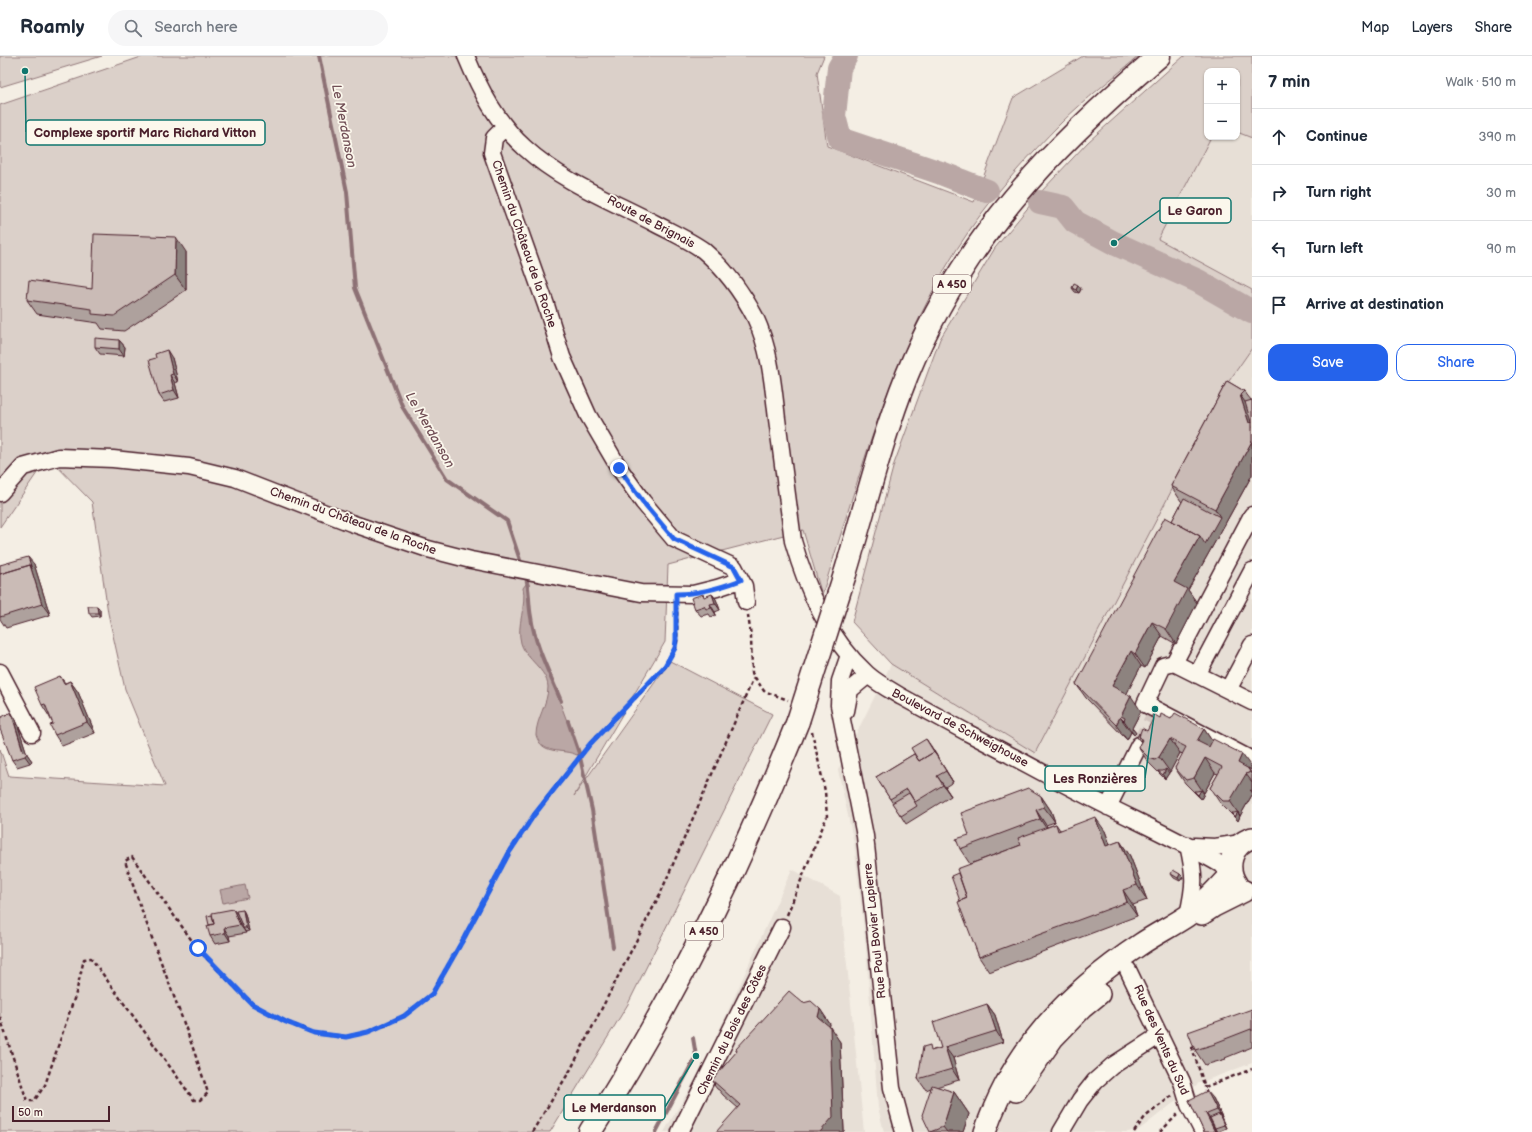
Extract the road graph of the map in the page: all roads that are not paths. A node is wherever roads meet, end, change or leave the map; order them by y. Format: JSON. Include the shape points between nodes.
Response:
{"nodes":[{"id":1,"x":466,"y":56,"type":"edge"},
{"id":2,"x":1159,"y":56,"type":"edge"},
{"id":3,"x":505,"y":127,"type":"junction"},
{"id":4,"x":0,"y":493,"type":"edge"},
{"id":5,"x":1252,"y":515,"type":"edge"},
{"id":6,"x":1252,"y":571,"type":"edge"},
{"id":7,"x":741,"y":580,"type":"junction"},
{"id":8,"x":809,"y":591,"type":"joint"},
{"id":9,"x":746,"y":602,"type":"dead end"},
{"id":10,"x":1252,"y":645,"type":"edge"},
{"id":11,"x":849,"y":655,"type":"junction"},
{"id":12,"x":1174,"y":663,"type":"junction"},
{"id":13,"x":0,"y":672,"type":"edge"},
{"id":14,"x":1196,"y":674,"type":"junction"},
{"id":15,"x":868,"y":675,"type":"junction"},
{"id":16,"x":1228,"y":690,"type":"junction"},
{"id":17,"x":1252,"y":702,"type":"edge"},
{"id":18,"x":844,"y":730,"type":"junction"},
{"id":19,"x":32,"y":733,"type":"dead end"},
{"id":20,"x":1139,"y":745,"type":"tunnel mouth"},
{"id":21,"x":1252,"y":760,"type":"edge"},
{"id":22,"x":1108,"y":807,"type":"junction"},
{"id":23,"x":1246,"y":841,"type":"edge"},
{"id":24,"x":1188,"y":845,"type":"junction"},
{"id":25,"x":1231,"y":872,"type":"junction"},
{"id":26,"x":1248,"y":893,"type":"edge"},
{"id":27,"x":1188,"y":915,"type":"junction"},
{"id":28,"x":782,"y":927,"type":"dead end"},
{"id":29,"x":1128,"y":970,"type":"junction"},
{"id":30,"x":1160,"y":1036,"type":"junction"},
{"id":31,"x":590,"y":1132,"type":"edge"},
{"id":32,"x":680,"y":1132,"type":"edge"},
{"id":33,"x":904,"y":1132,"type":"edge"},
{"id":34,"x":985,"y":1132,"type":"edge"},
{"id":35,"x":997,"y":1132,"type":"edge"},
{"id":36,"x":1061,"y":1132,"type":"edge"},
{"id":37,"x":1203,"y":1132,"type":"edge"}],
"edges":[{"from":1,"to":3,"type":"street","name":"Route de Brignais","via":[[488,102]]},
{"from":2,"to":31,"type":"highway","number":"A 450","bridge":true,"via":[[1083,124],[1039,168],[1000,214],[956,277],[924,338],[896,402],[798,720],[756,822],[689,962],[653,1029]]},
{"from":3,"to":7,"type":"street","name":"Chemin du Château de la Roche","via":[[494,138],[492,153],[562,356],[588,415],[619,468],[674,539],[734,567]]},
{"from":3,"to":8,"type":"street","name":"Route de Brignais","via":[[525,149],[557,172],[671,231],[702,250],[722,269],[739,292],[755,318],[765,343],[793,541]]},
{"from":4,"to":7,"type":"street","name":"Chemin du Château de la Roche","via":[[23,467],[59,457],[113,459],[189,467],[235,478],[428,550],[471,560],[641,593],[693,594]]},
{"from":5,"to":12,"type":"street"},
{"from":6,"to":14,"type":"street"},
{"from":7,"to":9,"type":"street","name":"Chemin du Château de la Roche"},
{"from":8,"to":11,"type":"street","name":"Boulevard de Schweighouse","via":[[828,626]]},
{"from":10,"to":16,"type":"street"},
{"from":11,"to":15,"type":"street","name":"Boulevard de Schweighouse"},
{"from":11,"to":18,"type":"street","name":"Rue Paul Bovier Lapierre","via":[[840,681]]},
{"from":12,"to":14,"type":"street"},
{"from":12,"to":21,"type":"street","via":[[1163,666],[1145,704]]},
{"from":13,"to":19,"type":"street"},
{"from":14,"to":16,"type":"street"},
{"from":15,"to":18,"type":"street","name":"Rue Paul Bovier Lapierre","via":[[850,690]]},
{"from":15,"to":22,"type":"street","name":"Boulevard de Schweighouse","via":[[922,708]]},
{"from":16,"to":17,"type":"street"},
{"from":18,"to":33,"type":"street","name":"Rue Paul Bovier Lapierre","via":[[865,836],[892,1088]]},
{"from":20,"to":22,"type":"street"},
{"from":22,"to":24,"type":"street","name":"Boulevard de Schweighouse"},
{"from":23,"to":24,"type":"street","name":"Boulevard de Schweighouse","via":[[1215,847]]},
{"from":23,"to":25,"type":"main road","via":[[1232,855]]},
{"from":24,"to":25,"type":"street","name":"Boulevard de Schweighouse"},
{"from":24,"to":27,"type":"street","via":[[1194,872],[1194,887]]},
{"from":25,"to":26,"type":"main road","via":[[1238,886]]},
{"from":25,"to":27,"type":"main road"},
{"from":26,"to":29,"type":"main road","via":[[1214,906],[1163,941]]},
{"from":27,"to":34,"type":"main road","via":[[1140,944],[1063,1005],[1021,1055],[1001,1092]]},
{"from":28,"to":32,"type":"street","name":"Chemin du Bois des Côtes"},
{"from":29,"to":30,"type":"street","name":"Rue des Vents du Sud"},
{"from":29,"to":35,"type":"main road","via":[[1082,1008],[1053,1038],[1018,1086]]},
{"from":30,"to":36,"type":"street","via":[[1112,1066],[1094,1081]]},
{"from":30,"to":37,"type":"street","name":"Rue des Vents du Sud"}]}
